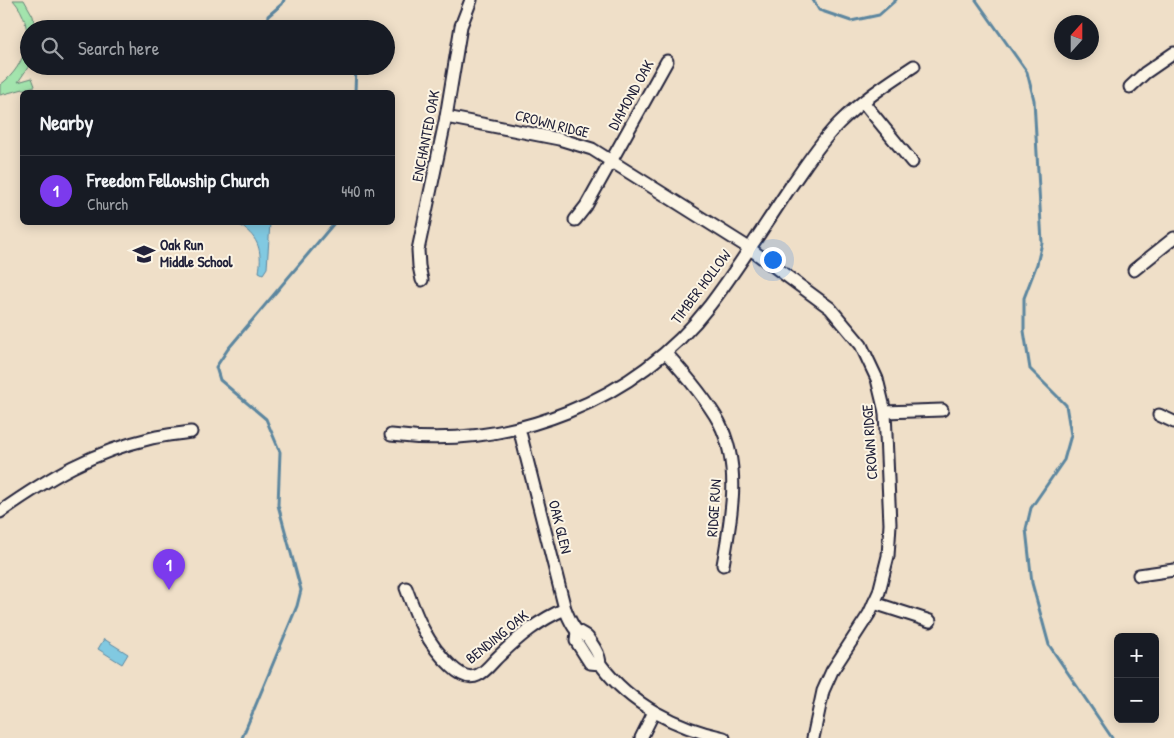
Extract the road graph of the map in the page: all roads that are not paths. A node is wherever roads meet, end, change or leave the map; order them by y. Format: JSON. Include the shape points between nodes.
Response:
{"nodes":[{"id":1,"x":472,"y":0,"type":"edge"},
{"id":2,"x":1174,"y":53,"type":"edge"},
{"id":3,"x":667,"y":61,"type":"dead end"},
{"id":4,"x":914,"y":66,"type":"dead end"},
{"id":5,"x":1130,"y":87,"type":"dead end"},
{"id":6,"x":863,"y":102,"type":"junction"},
{"id":7,"x":446,"y":117,"type":"junction"},
{"id":8,"x":612,"y":160,"type":"junction"},
{"id":9,"x":912,"y":162,"type":"dead end"},
{"id":10,"x":574,"y":220,"type":"dead end"},
{"id":11,"x":1174,"y":238,"type":"edge"},
{"id":12,"x":749,"y":248,"type":"junction"},
{"id":13,"x":1134,"y":270,"type":"dead end"},
{"id":14,"x":422,"y":280,"type":"dead end"},
{"id":15,"x":666,"y":352,"type":"junction"},
{"id":16,"x":942,"y":410,"type":"dead end"},
{"id":17,"x":885,"y":412,"type":"junction"},
{"id":18,"x":1159,"y":415,"type":"dead end"},
{"id":19,"x":1174,"y":422,"type":"edge"},
{"id":20,"x":520,"y":428,"type":"junction"},
{"id":21,"x":190,"y":432,"type":"dead end"},
{"id":22,"x":391,"y":435,"type":"dead end"},
{"id":23,"x":0,"y":512,"type":"edge"},
{"id":24,"x":723,"y":564,"type":"dead end"},
{"id":25,"x":1174,"y":570,"type":"edge"},
{"id":26,"x":1139,"y":575,"type":"dead end"},
{"id":27,"x":406,"y":588,"type":"dead end"},
{"id":28,"x":874,"y":604,"type":"junction"},
{"id":29,"x":565,"y":609,"type":"junction"},
{"id":30,"x":930,"y":622,"type":"dead end"},
{"id":31,"x":654,"y":712,"type":"junction"},
{"id":32,"x":641,"y":738,"type":"edge"},
{"id":33,"x":724,"y":738,"type":"edge"},
{"id":34,"x":813,"y":738,"type":"edge"}],
"edges":[{"from":1,"to":7,"type":"street","name":"ENCHANTED OAK","via":[[461,26]]},
{"from":2,"to":5,"type":"street"},
{"from":3,"to":8,"type":"street","name":"DIAMOND OAK"},
{"from":4,"to":6,"type":"street","name":"TIMBER HOLLOW"},
{"from":6,"to":9,"type":"street"},
{"from":6,"to":12,"type":"street","name":"TIMBER HOLLOW","via":[[818,147]]},
{"from":7,"to":8,"type":"street","name":"CROWN RIDGE","via":[[570,141]]},
{"from":7,"to":14,"type":"street","name":"ENCHANTED OAK","via":[[418,250]]},
{"from":8,"to":10,"type":"street","name":"DIAMOND OAK","via":[[586,206]]},
{"from":8,"to":12,"type":"street","name":"CROWN RIDGE"},
{"from":11,"to":13,"type":"street"},
{"from":12,"to":15,"type":"street","name":"TIMBER HOLLOW","via":[[709,306]]},
{"from":12,"to":17,"type":"street","name":"CROWN RIDGE","via":[[840,318],[862,345],[877,379]]},
{"from":15,"to":20,"type":"street","name":"TIMBER HOLLOW","via":[[634,377],[594,401]]},
{"from":15,"to":24,"type":"street","name":"RIDGE RUN","via":[[709,407],[726,441],[733,491]]},
{"from":16,"to":17,"type":"street"},
{"from":17,"to":28,"type":"street","name":"CROWN RIDGE","via":[[889,542],[883,580]]},
{"from":18,"to":19,"type":"street"},
{"from":20,"to":22,"type":"street","name":"TIMBER HOLLOW","via":[[443,438]]},
{"from":20,"to":29,"type":"street","name":"OAK GLEN"},
{"from":21,"to":23,"type":"street","via":[[154,438],[95,456],[39,485]]},
{"from":25,"to":26,"type":"street"},
{"from":27,"to":29,"type":"street","name":"BENDING OAK","via":[[421,627],[434,649],[454,670],[471,678],[483,672],[535,625]]},
{"from":28,"to":30,"type":"street"},
{"from":28,"to":34,"type":"street","name":"CROWN RIDGE","via":[[827,681]]},
{"from":29,"to":31,"type":"street","name":"OAK GLEN","via":[[577,631],[576,641],[590,663],[600,664],[624,690]]},
{"from":31,"to":32,"type":"street"},
{"from":31,"to":33,"type":"street","name":"OAK GLEN","via":[[684,727]]}]}
